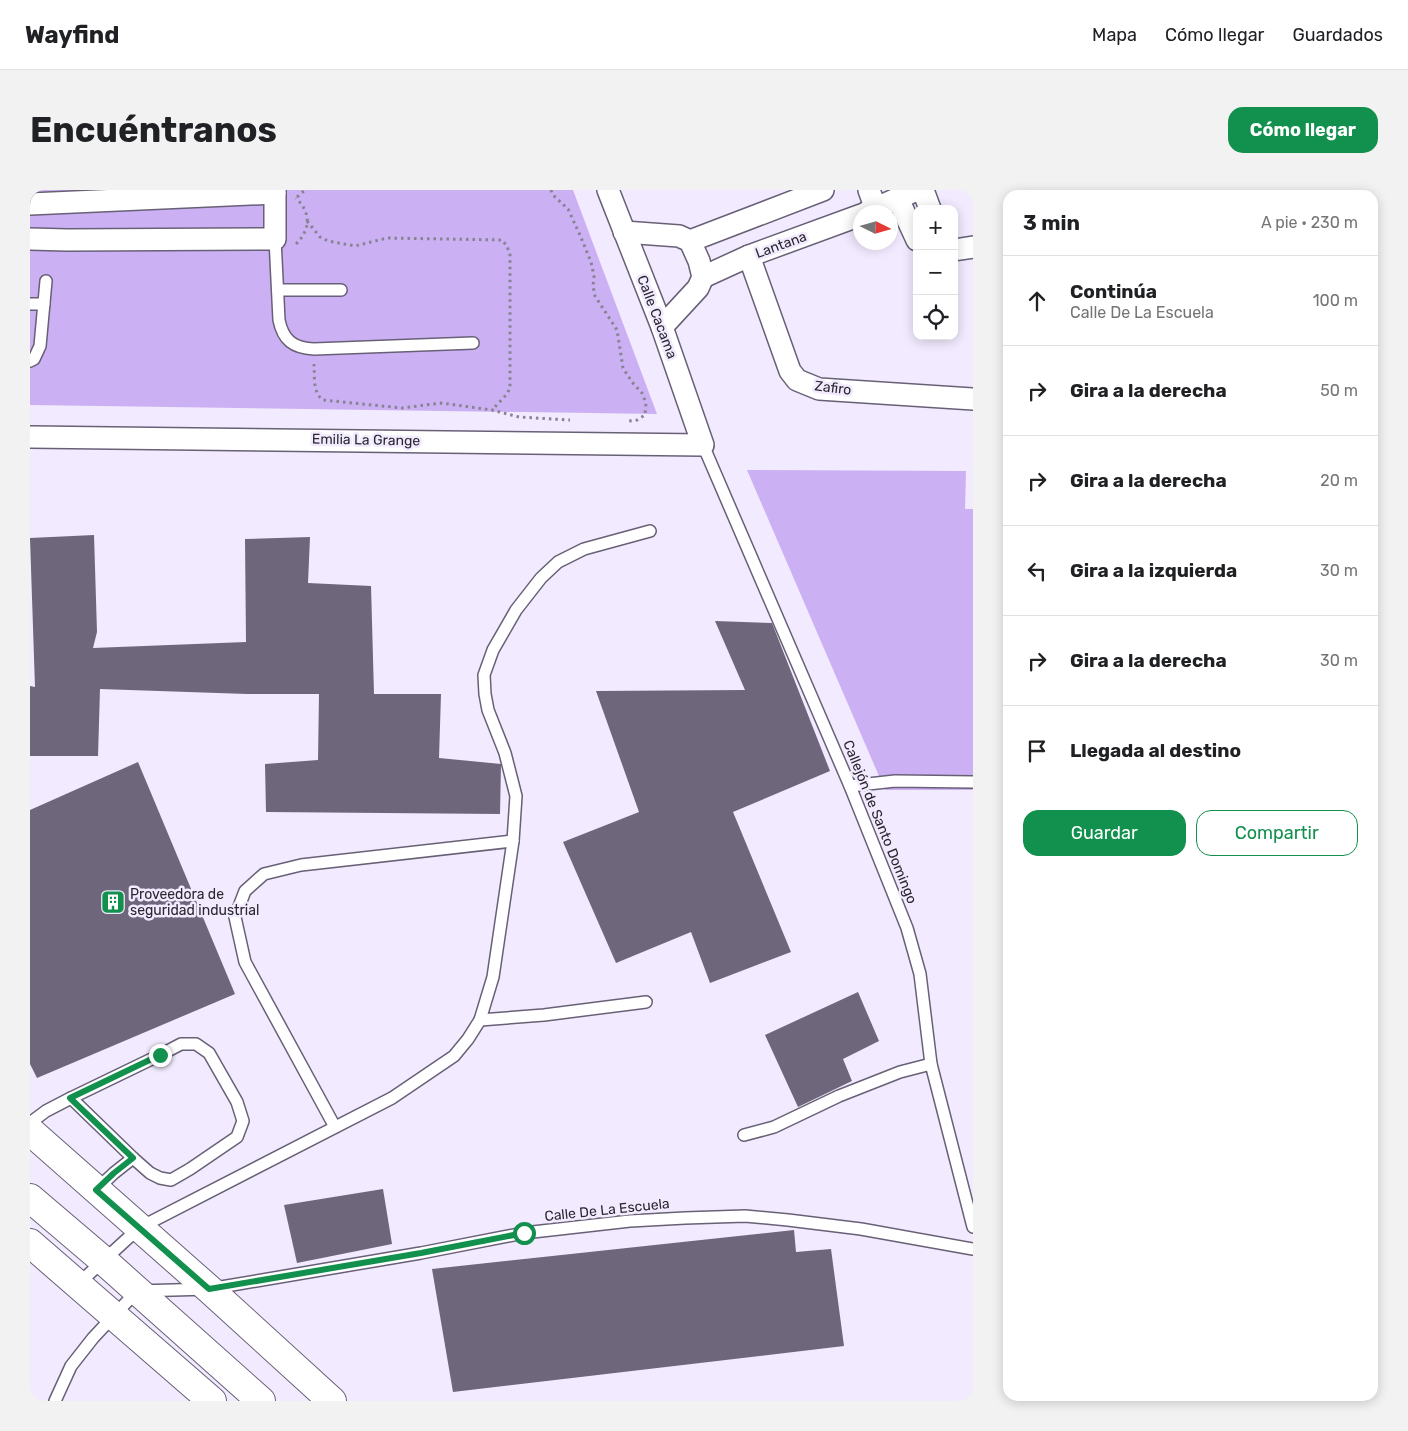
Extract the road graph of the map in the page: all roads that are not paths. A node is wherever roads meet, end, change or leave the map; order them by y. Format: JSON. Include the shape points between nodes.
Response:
{"nodes":[{"id":1,"x":608,"y":190,"type":"edge"},
{"id":2,"x":823,"y":190,"type":"edge"},
{"id":3,"x":923,"y":190,"type":"edge"},
{"id":4,"x":275,"y":191,"type":"edge"},
{"id":5,"x":908,"y":194,"type":"edge"},
{"id":6,"x":30,"y":204,"type":"edge"},
{"id":7,"x":874,"y":205,"type":"edge"},
{"id":8,"x":929,"y":205,"type":"edge"},
{"id":9,"x":853,"y":213,"type":"edge"},
{"id":10,"x":913,"y":220,"type":"edge"},
{"id":11,"x":624,"y":232,"type":"junction"},
{"id":12,"x":30,"y":239,"type":"edge"},
{"id":13,"x":275,"y":239,"type":"junction"},
{"id":14,"x":690,"y":241,"type":"junction"},
{"id":15,"x":973,"y":247,"type":"edge"},
{"id":16,"x":958,"y":249,"type":"edge"},
{"id":17,"x":749,"y":256,"type":"junction"},
{"id":18,"x":703,"y":277,"type":"junction"},
{"id":19,"x":46,"y":281,"type":"dead end"},
{"id":20,"x":278,"y":290,"type":"junction"},
{"id":21,"x":341,"y":290,"type":"dead end"},
{"id":22,"x":30,"y":304,"type":"edge"},
{"id":23,"x":44,"y":304,"type":"junction"},
{"id":24,"x":662,"y":327,"type":"junction"},
{"id":25,"x":473,"y":343,"type":"dead end"},
{"id":26,"x":30,"y":361,"type":"edge"},
{"id":27,"x":973,"y":399,"type":"edge"},
{"id":28,"x":30,"y":437,"type":"edge"},
{"id":29,"x":703,"y":445,"type":"junction"},
{"id":30,"x":650,"y":531,"type":"dead end"},
{"id":31,"x":973,"y":782,"type":"edge"},
{"id":32,"x":850,"y":786,"type":"junction"},
{"id":33,"x":513,"y":841,"type":"junction"},
{"id":34,"x":646,"y":1002,"type":"dead end"},
{"id":35,"x":480,"y":1020,"type":"junction"},
{"id":36,"x":931,"y":1064,"type":"junction"},
{"id":37,"x":70,"y":1098,"type":"junction"},
{"id":38,"x":30,"y":1123,"type":"edge"},
{"id":39,"x":335,"y":1127,"type":"junction"},
{"id":40,"x":30,"y":1131,"type":"edge"},
{"id":41,"x":744,"y":1135,"type":"dead end"},
{"id":42,"x":133,"y":1158,"type":"junction"},
{"id":43,"x":96,"y":1190,"type":"junction"},
{"id":44,"x":30,"y":1198,"type":"edge"},
{"id":45,"x":973,"y":1227,"type":"edge"},
{"id":46,"x":139,"y":1228,"type":"junction"},
{"id":47,"x":32,"y":1249,"type":"edge"},
{"id":48,"x":973,"y":1249,"type":"edge"},
{"id":49,"x":104,"y":1261,"type":"junction"},
{"id":50,"x":78,"y":1284,"type":"junction"},
{"id":51,"x":197,"y":1289,"type":"junction"},
{"id":52,"x":137,"y":1291,"type":"junction"},
{"id":53,"x":114,"y":1316,"type":"junction"},
{"id":54,"x":58,"y":1400,"type":"edge"},
{"id":55,"x":212,"y":1401,"type":"edge"},
{"id":56,"x":261,"y":1401,"type":"edge"},
{"id":57,"x":332,"y":1401,"type":"edge"}],
"edges":[{"from":1,"to":11,"type":"street","name":"Calle Cacama"},
{"from":2,"to":14,"type":"street"},
{"from":3,"to":8,"type":"street"},
{"from":4,"to":6,"type":"street"},
{"from":4,"to":13,"type":"street"},
{"from":5,"to":7,"type":"street","name":"Lantana"},
{"from":5,"to":10,"type":"street"},
{"from":9,"to":17,"type":"street","name":"Lantana"},
{"from":11,"to":14,"type":"street","via":[[679,236]]},
{"from":11,"to":24,"type":"street","name":"Calle Cacama"},
{"from":12,"to":13,"type":"street"},
{"from":13,"to":20,"type":"lane"},
{"from":14,"to":18,"type":"street"},
{"from":15,"to":16,"type":"street"},
{"from":17,"to":18,"type":"street","name":"Lantana"},
{"from":17,"to":27,"type":"street","name":"Zafiro","via":[[790,372],[797,380],[819,389]]},
{"from":18,"to":24,"type":"street","via":[[698,288]]},
{"from":19,"to":23,"type":"lane"},
{"from":20,"to":21,"type":"lane"},
{"from":20,"to":25,"type":"lane","via":[[281,331],[294,345],[306,349]]},
{"from":22,"to":23,"type":"lane"},
{"from":23,"to":26,"type":"lane","via":[[40,346]]},
{"from":24,"to":29,"type":"street","name":"Calle Cacama"},
{"from":28,"to":29,"type":"street","name":"Emilia La Grange"},
{"from":29,"to":32,"type":"lane","name":"Callejón de Santo Domingo"},
{"from":30,"to":33,"type":"lane","via":[[584,549],[558,562],[516,610],[493,650],[484,675],[485,694],[516,796]]},
{"from":31,"to":32,"type":"lane","via":[[895,781]]},
{"from":32,"to":36,"type":"lane","name":"Callejón de Santo Domingo","via":[[907,928],[920,974]]},
{"from":33,"to":35,"type":"lane","via":[[493,976]]},
{"from":33,"to":39,"type":"lane","via":[[300,865],[264,874],[245,891],[235,917],[245,962]]},
{"from":34,"to":35,"type":"lane"},
{"from":35,"to":39,"type":"lane","via":[[454,1056],[392,1098]]},
{"from":36,"to":41,"type":"lane","via":[[900,1072],[774,1127]]},
{"from":36,"to":45,"type":"lane","name":"Callejón de Santo Domingo"},
{"from":37,"to":38,"type":"lane"},
{"from":37,"to":42,"type":"lane"},
{"from":37,"to":42,"type":"lane","via":[[181,1044],[196,1044],[209,1053],[237,1102],[243,1121],[237,1137],[171,1180],[150,1173]]},
{"from":39,"to":46,"type":"lane"},
{"from":40,"to":43,"type":"main road"},
{"from":42,"to":43,"type":"lane"},
{"from":43,"to":46,"type":"main road"},
{"from":44,"to":49,"type":"main road"},
{"from":46,"to":49,"type":"lane"},
{"from":46,"to":51,"type":"main road"},
{"from":47,"to":50,"type":"main road"},
{"from":48,"to":51,"type":"lane","name":"Calle De La Escuela","via":[[788,1220],[745,1216],[684,1218],[524,1233]]},
{"from":49,"to":50,"type":"lane"},
{"from":49,"to":52,"type":"main road"},
{"from":50,"to":53,"type":"main road"},
{"from":51,"to":52,"type":"lane","name":"Calle De La Escuela"},
{"from":51,"to":57,"type":"main road"},
{"from":52,"to":53,"type":"lane"},
{"from":52,"to":56,"type":"main road"},
{"from":53,"to":54,"type":"lane","via":[[71,1366]]},
{"from":53,"to":55,"type":"main road"}]}
